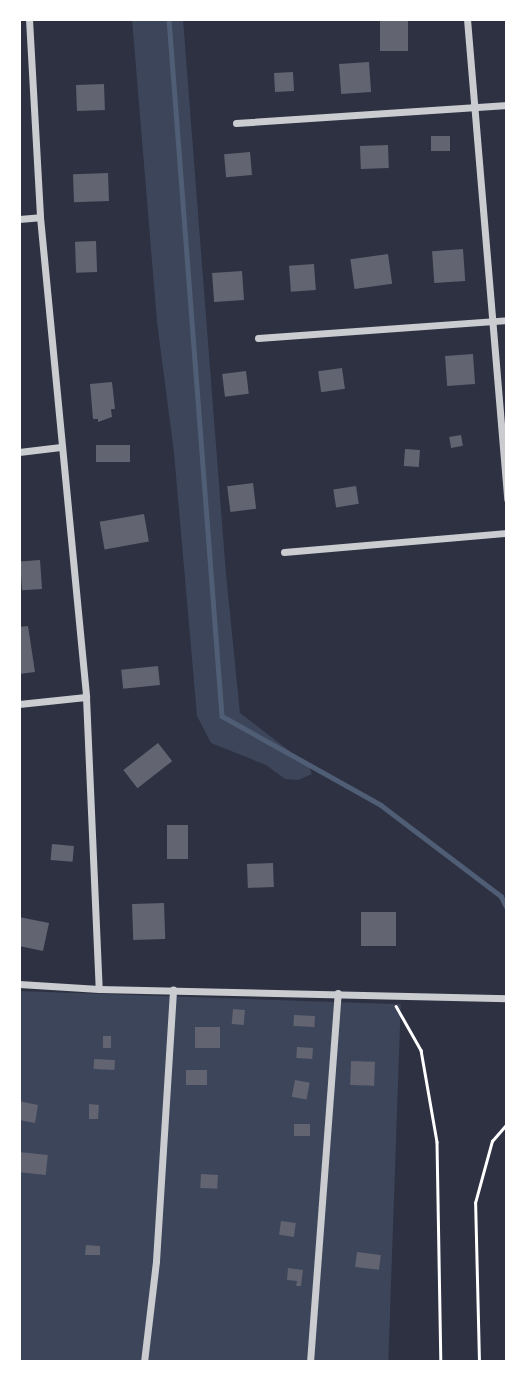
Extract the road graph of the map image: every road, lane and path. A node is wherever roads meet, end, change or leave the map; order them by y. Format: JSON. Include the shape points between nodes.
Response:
{"nodes":[{"id":1,"x":29,"y":19,"type":"edge"},
{"id":2,"x":467,"y":19,"type":"edge"},
{"id":3,"x":507,"y":104,"type":"edge"},
{"id":4,"x":474,"y":107,"type":"junction"},
{"id":5,"x":236,"y":123,"type":"dead end"},
{"id":6,"x":40,"y":217,"type":"junction"},
{"id":7,"x":19,"y":219,"type":"edge"},
{"id":8,"x":507,"y":320,"type":"edge"},
{"id":9,"x":492,"y":321,"type":"junction"},
{"id":10,"x":258,"y":338,"type":"dead end"},
{"id":11,"x":61,"y":447,"type":"junction"},
{"id":12,"x":19,"y":452,"type":"edge"},
{"id":13,"x":507,"y":499,"type":"edge"},
{"id":14,"x":507,"y":533,"type":"edge"},
{"id":15,"x":284,"y":552,"type":"dead end"},
{"id":16,"x":86,"y":697,"type":"junction"},
{"id":17,"x":19,"y":704,"type":"edge"},
{"id":18,"x":19,"y":984,"type":"edge"},
{"id":19,"x":99,"y":989,"type":"junction"},
{"id":20,"x":173,"y":990,"type":"junction"},
{"id":21,"x":338,"y":993,"type":"junction"},
{"id":22,"x":390,"y":994,"type":"junction"},
{"id":23,"x":507,"y":998,"type":"edge"},
{"id":24,"x":507,"y":1124,"type":"edge"},
{"id":25,"x":144,"y":1362,"type":"edge"},
{"id":26,"x":310,"y":1362,"type":"edge"},
{"id":27,"x":441,"y":1362,"type":"edge"},
{"id":28,"x":479,"y":1362,"type":"edge"}],
"edges":[{"from":1,"to":6,"type":"street"},
{"from":2,"to":4,"type":"street"},
{"from":3,"to":4,"type":"street"},
{"from":4,"to":5,"type":"street"},
{"from":4,"to":9,"type":"street"},
{"from":6,"to":7,"type":"street"},
{"from":6,"to":11,"type":"street"},
{"from":8,"to":9,"type":"street"},
{"from":9,"to":10,"type":"street"},
{"from":9,"to":13,"type":"street"},
{"from":11,"to":12,"type":"street"},
{"from":11,"to":16,"type":"street"},
{"from":14,"to":15,"type":"street"},
{"from":16,"to":17,"type":"street"},
{"from":16,"to":19,"type":"street"},
{"from":18,"to":19,"type":"street"},
{"from":19,"to":20,"type":"street"},
{"from":20,"to":21,"type":"street"},
{"from":20,"to":25,"type":"street","via":[[156,1261]]},
{"from":21,"to":22,"type":"street"},
{"from":21,"to":26,"type":"street"},
{"from":22,"to":23,"type":"street"},
{"from":22,"to":27,"type":"path","via":[[421,1050],[437,1142]]},
{"from":24,"to":28,"type":"path","via":[[492,1141],[475,1203]]}]}
